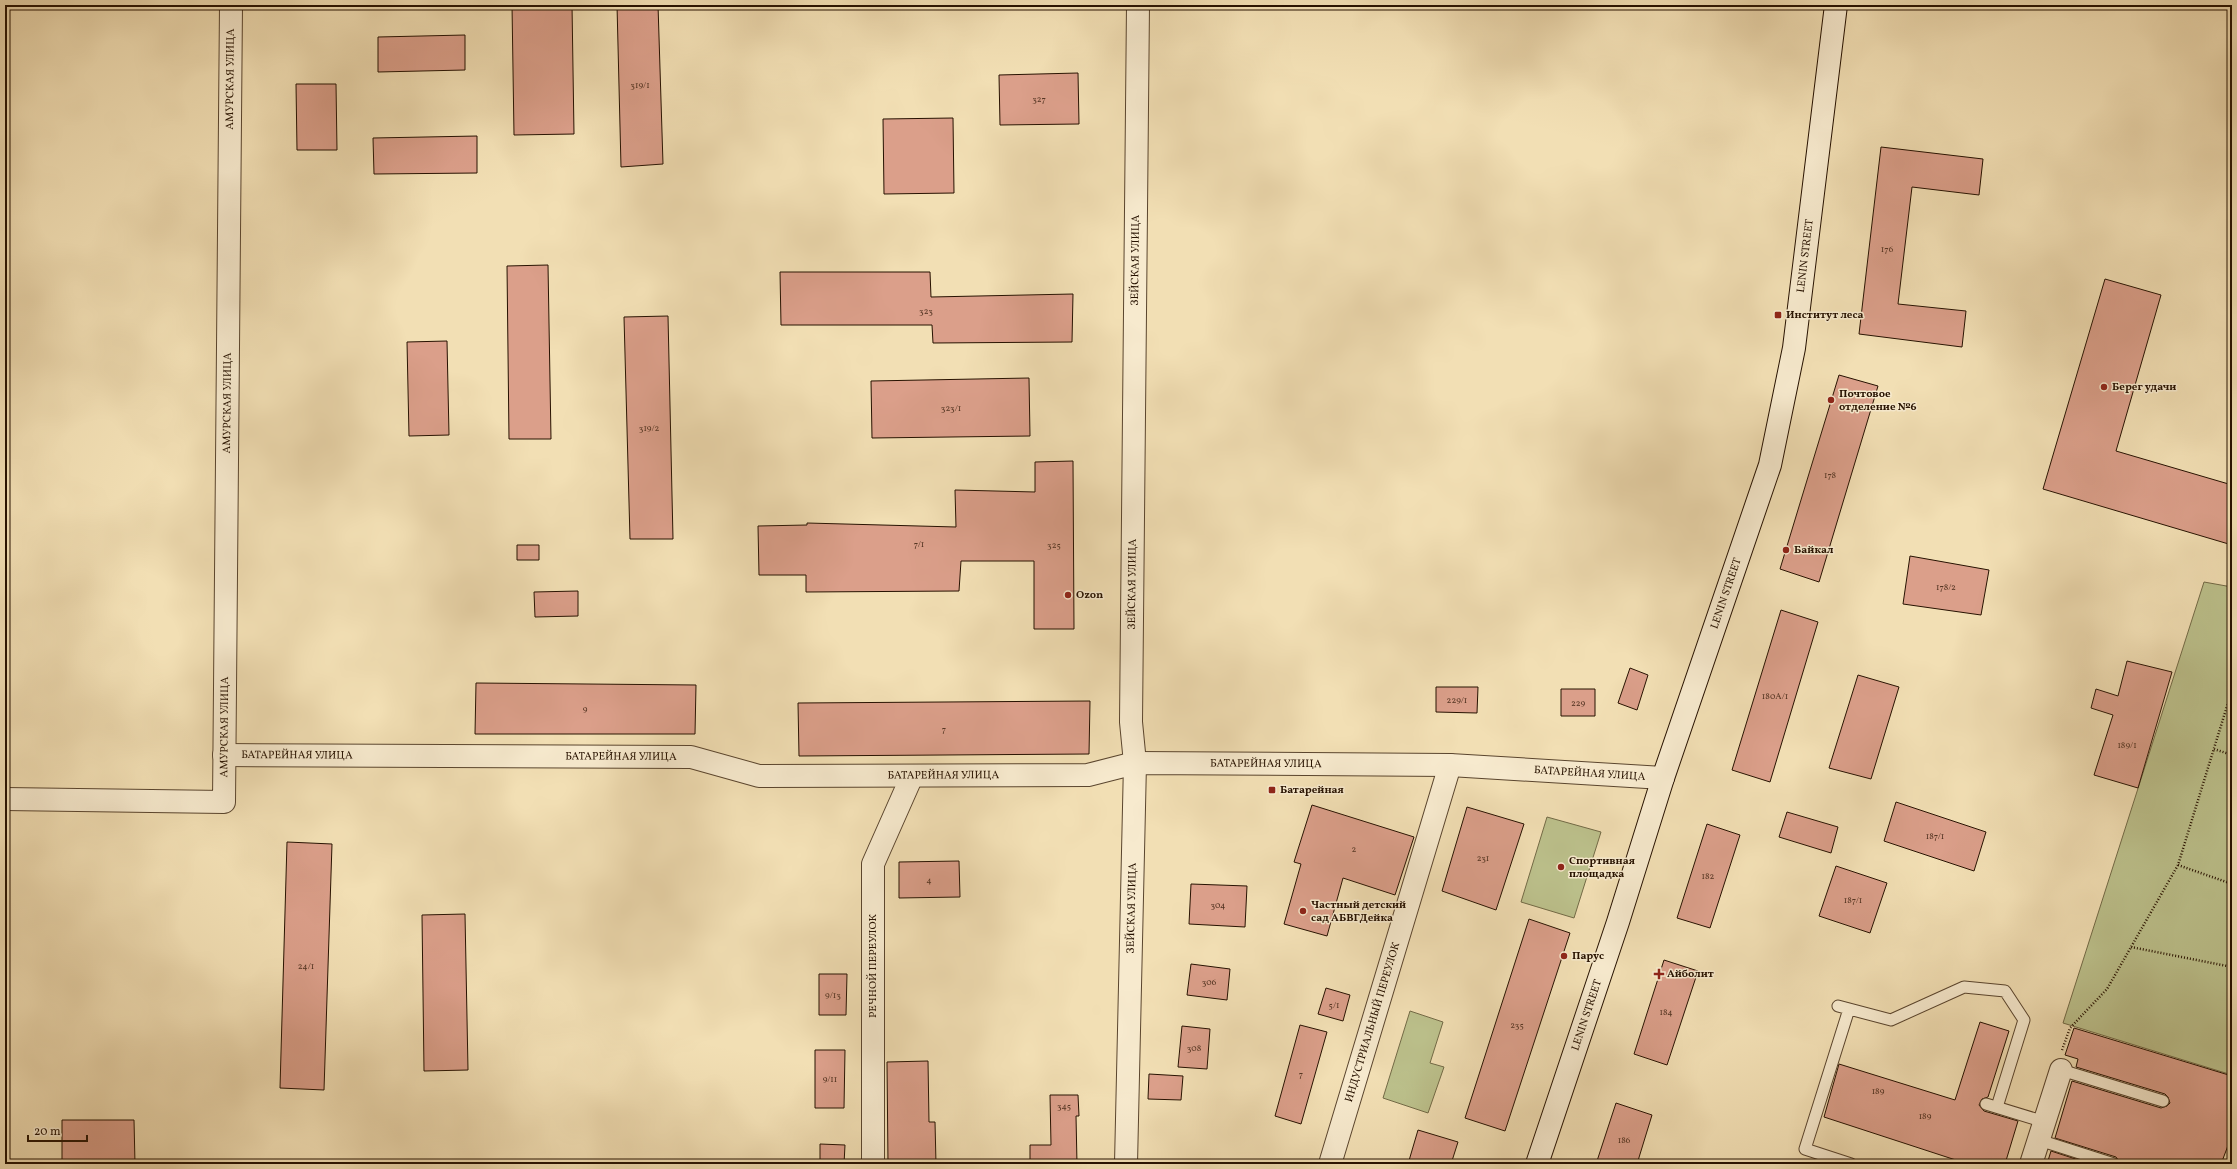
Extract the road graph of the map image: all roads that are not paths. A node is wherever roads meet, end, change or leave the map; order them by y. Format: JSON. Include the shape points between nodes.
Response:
{"nodes":[{"id":1,"x":231,"y":5,"type":"edge"},
{"id":2,"x":1138,"y":5,"type":"edge"},
{"id":3,"x":1836,"y":5,"type":"edge"},
{"id":4,"x":224,"y":755,"type":"junction"},
{"id":5,"x":1135,"y":763,"type":"junction"},
{"id":6,"x":1450,"y":765,"type":"junction"},
{"id":7,"x":912,"y":776,"type":"junction"},
{"id":8,"x":1663,"y":778,"type":"junction"},
{"id":9,"x":5,"y":800,"type":"edge"},
{"id":10,"x":2061,"y":1070,"type":"joint"},
{"id":11,"x":2163,"y":1101,"type":"dead end"},
{"id":12,"x":1986,"y":1104,"type":"dead end"},
{"id":13,"x":1997,"y":1108,"type":"junction"},
{"id":14,"x":2042,"y":1131,"type":"junction"},
{"id":15,"x":873,"y":1164,"type":"edge"},
{"id":16,"x":1126,"y":1164,"type":"edge"},
{"id":17,"x":1330,"y":1164,"type":"edge"},
{"id":18,"x":1537,"y":1164,"type":"edge"},
{"id":19,"x":1850,"y":1164,"type":"edge"},
{"id":20,"x":2031,"y":1164,"type":"edge"},
{"id":21,"x":2114,"y":1164,"type":"edge"}],
"edges":[{"from":1,"to":4,"type":"street","name":"АМУРСКАЯ УЛИЦА"},
{"from":2,"to":5,"type":"street","name":"ЗЕЙСКАЯ УЛИЦА","via":[[1131,722]]},
{"from":3,"to":8,"type":"street","name":"LENIN STREET","via":[[1794,348],[1770,465]]},
{"from":4,"to":7,"type":"street","name":"БАТАРЕЙНАЯ УЛИЦА","via":[[690,757],[759,776]]},
{"from":4,"to":9,"type":"street","name":"АМУРСКАЯ УЛИЦА","via":[[224,802]]},
{"from":5,"to":6,"type":"street","name":"БАТАРЕЙНАЯ УЛИЦА"},
{"from":5,"to":7,"type":"street","name":"БАТАРЕЙНАЯ УЛИЦА","via":[[1088,775]]},
{"from":5,"to":16,"type":"street","name":"ЗЕЙСКАЯ УЛИЦА"},
{"from":6,"to":8,"type":"street","name":"БАТАРЕЙНАЯ УЛИЦА"},
{"from":6,"to":17,"type":"street","name":"ИНДУСТРИАЛЬНЫЙ ПЕРЕУЛОК"},
{"from":7,"to":15,"type":"street","name":"РЕЧНОЙ ПЕРЕУЛОК","via":[[873,864]]},
{"from":8,"to":18,"type":"street","name":"LENIN STREET"},
{"from":10,"to":11,"type":"lane"},
{"from":10,"to":14,"type":"street"},
{"from":12,"to":13,"type":"lane"},
{"from":13,"to":14,"type":"lane"},
{"from":13,"to":19,"type":"lane","via":[[2024,1020],[2005,991],[1964,987],[1890,1020],[1844,1007],[1805,1149]]},
{"from":14,"to":20,"type":"street"},
{"from":14,"to":21,"type":"lane"}]}
